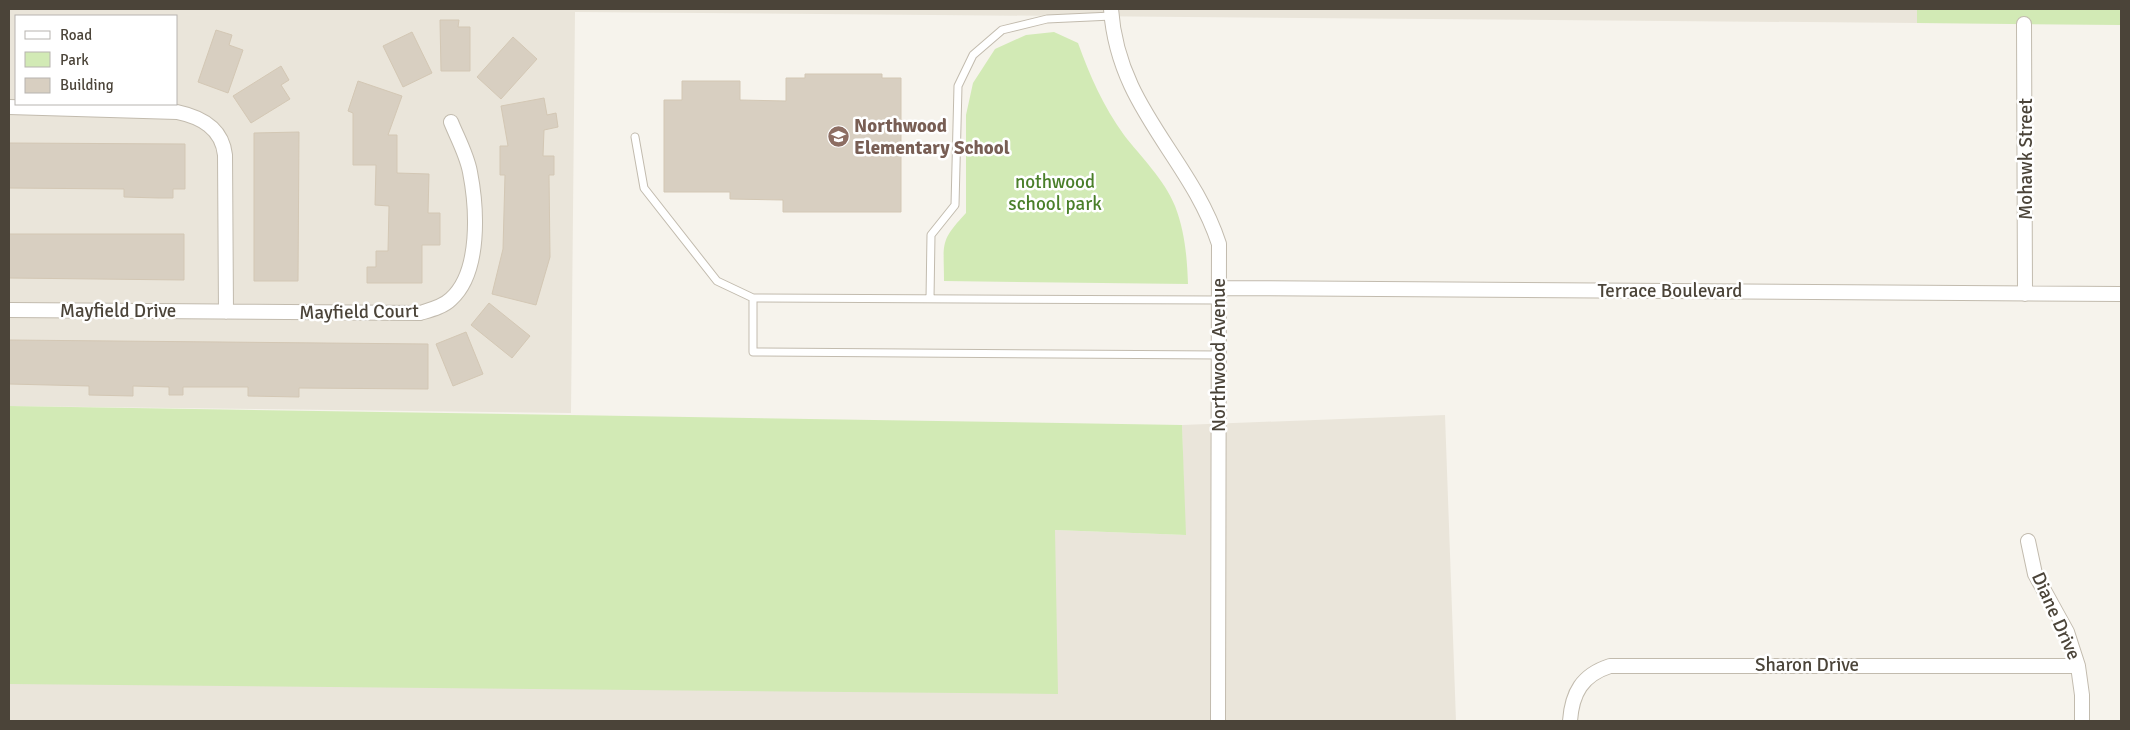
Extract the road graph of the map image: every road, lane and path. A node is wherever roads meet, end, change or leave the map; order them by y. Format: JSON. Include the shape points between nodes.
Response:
{"nodes":[{"id":1,"x":1112,"y":12,"type":"edge"},
{"id":2,"x":2024,"y":24,"type":"dead end"},
{"id":3,"x":9,"y":107,"type":"edge"},
{"id":4,"x":451,"y":122,"type":"dead end"},
{"id":5,"x":636,"y":137,"type":"dead end"},
{"id":6,"x":1219,"y":294,"type":"junction"},
{"id":7,"x":2025,"y":294,"type":"junction"},
{"id":8,"x":2121,"y":294,"type":"edge"},
{"id":9,"x":753,"y":298,"type":"junction"},
{"id":10,"x":930,"y":299,"type":"junction"},
{"id":11,"x":9,"y":310,"type":"edge"},
{"id":12,"x":226,"y":312,"type":"junction"},
{"id":13,"x":1219,"y":355,"type":"junction"},
{"id":14,"x":2028,"y":541,"type":"dead end"},
{"id":15,"x":2078,"y":666,"type":"junction"},
{"id":16,"x":1218,"y":721,"type":"edge"},
{"id":17,"x":1570,"y":721,"type":"edge"},
{"id":18,"x":2082,"y":721,"type":"edge"}],
"edges":[{"from":1,"to":6,"type":"street","name":"Northwood Avenue","via":[[1118,55],[1133,93],[1210,216],[1219,244]]},
{"from":1,"to":10,"type":"lane","via":[[1047,19],[1002,30],[973,55],[958,86],[955,205],[931,235]]},
{"from":2,"to":7,"type":"street","name":"Mohawk Street"},
{"from":3,"to":12,"type":"street","via":[[177,112],[195,116],[216,131],[224,143],[225,155]]},
{"from":4,"to":12,"type":"street","name":"Mayfield Court","via":[[470,170],[474,239],[472,262],[452,299],[436,309],[420,313]]},
{"from":5,"to":9,"type":"lane","via":[[644,188],[716,280]]},
{"from":6,"to":7,"type":"street","name":"Terrace Boulevard"},
{"from":6,"to":10,"type":"lane"},
{"from":6,"to":13,"type":"street","name":"Northwood Avenue"},
{"from":7,"to":8,"type":"street","name":"Terrace Boulevard"},
{"from":9,"to":10,"type":"lane"},
{"from":9,"to":13,"type":"lane","via":[[753,352]]},
{"from":11,"to":12,"type":"street","name":"Mayfield Drive"},
{"from":13,"to":16,"type":"street","name":"Northwood Avenue"},
{"from":14,"to":15,"type":"street","name":"Diane Drive","via":[[2035,574],[2067,632]]},
{"from":15,"to":17,"type":"street","name":"Sharon Drive","via":[[1610,666],[1593,674],[1577,688],[1571,704]]},
{"from":15,"to":18,"type":"street","name":"Diane Drive"}]}
